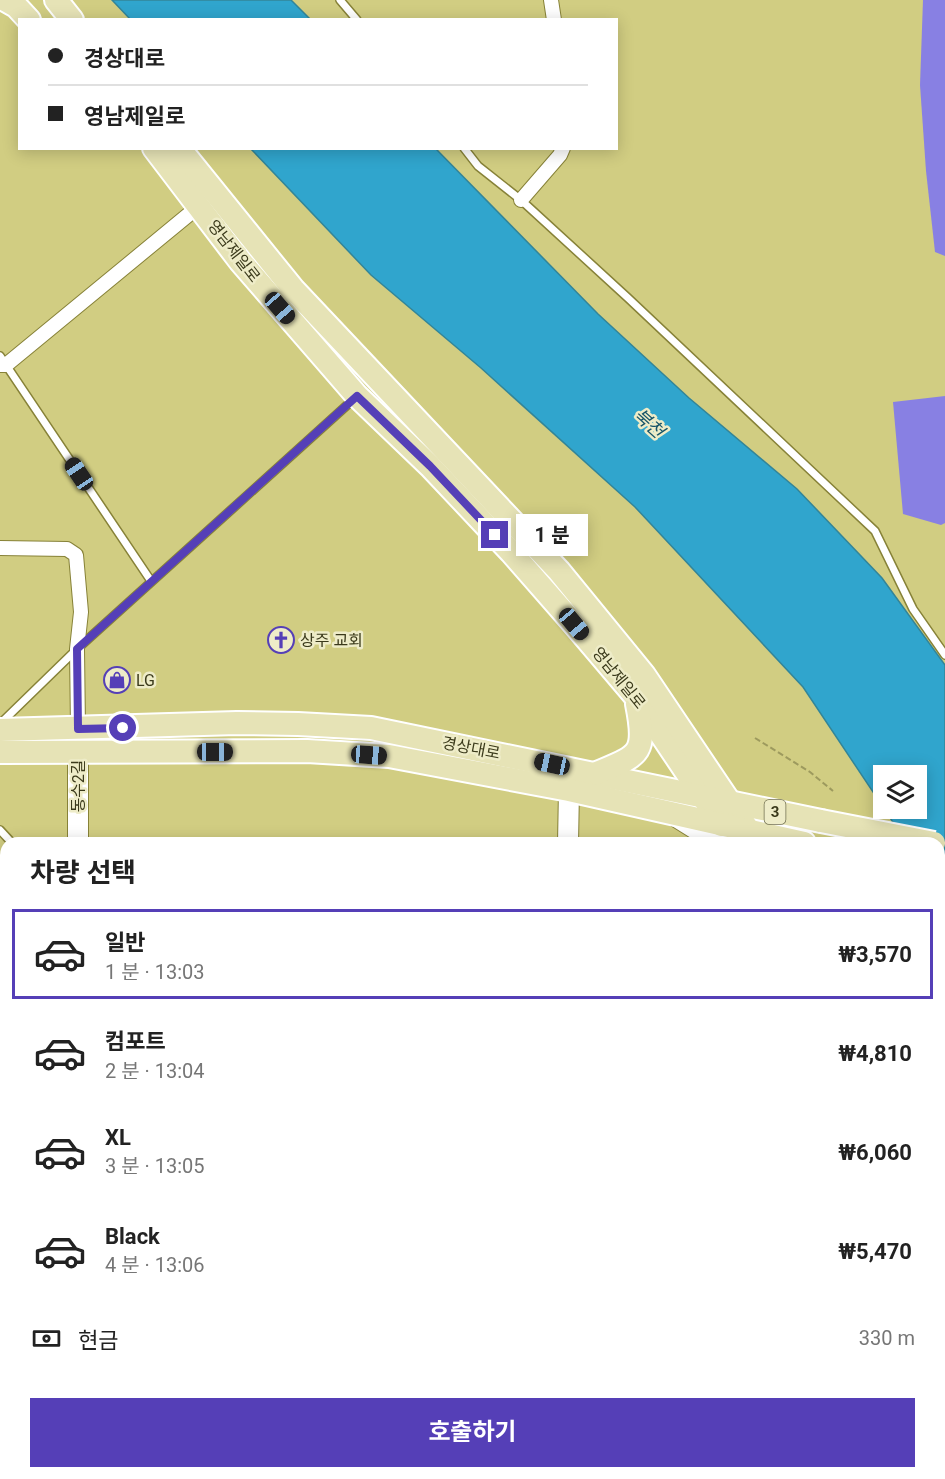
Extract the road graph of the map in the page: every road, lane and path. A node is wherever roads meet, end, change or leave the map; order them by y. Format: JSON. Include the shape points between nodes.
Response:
{"nodes":[{"id":1,"x":5,"y":0,"type":"edge"},
{"id":2,"x":30,"y":0,"type":"edge"},
{"id":3,"x":56,"y":0,"type":"edge"},
{"id":4,"x":340,"y":0,"type":"edge"},
{"id":5,"x":550,"y":0,"type":"edge"},
{"id":6,"x":26,"y":18,"type":"edge"},
{"id":7,"x":45,"y":18,"type":"edge"},
{"id":8,"x":70,"y":18,"type":"edge"},
{"id":9,"x":355,"y":18,"type":"edge"},
{"id":10,"x":554,"y":18,"type":"edge"},
{"id":11,"x":156,"y":150,"type":"edge"},
{"id":12,"x":180,"y":150,"type":"edge"},
{"id":13,"x":466,"y":150,"type":"edge"},
{"id":14,"x":562,"y":150,"type":"edge"},
{"id":15,"x":521,"y":200,"type":"junction"},
{"id":16,"x":199,"y":206,"type":"junction"},
{"id":17,"x":2,"y":362,"type":"edge"},
{"id":18,"x":357,"y":396,"type":"junction"},
{"id":19,"x":0,"y":548,"type":"edge"},
{"id":20,"x":151,"y":581,"type":"junction"},
{"id":21,"x":77,"y":649,"type":"junction"},
{"id":22,"x":945,"y":655,"type":"edge"},
{"id":23,"x":636,"y":697,"type":"junction"},
{"id":24,"x":0,"y":724,"type":"edge"},
{"id":25,"x":78,"y":729,"type":"junction"},
{"id":26,"x":0,"y":730,"type":"edge"},
{"id":27,"x":755,"y":738,"type":"dead end"},
{"id":28,"x":0,"y":752,"type":"edge"},
{"id":29,"x":78,"y":753,"type":"junction"},
{"id":30,"x":597,"y":774,"type":"junction"},
{"id":31,"x":569,"y":790,"type":"junction"},
{"id":32,"x":832,"y":791,"type":"dead end"},
{"id":33,"x":702,"y":796,"type":"junction"},
{"id":34,"x":730,"y":802,"type":"junction"},
{"id":35,"x":78,"y":837,"type":"edge"},
{"id":36,"x":568,"y":837,"type":"edge"},
{"id":37,"x":736,"y":837,"type":"edge"},
{"id":38,"x":903,"y":837,"type":"edge"}],
"edges":[{"from":1,"to":6,"type":"main road"},
{"from":2,"to":7,"type":"main road"},
{"from":3,"to":8,"type":"main road"},
{"from":4,"to":9,"type":"lane"},
{"from":5,"to":10,"type":"street"},
{"from":11,"to":16,"type":"main road","name":"영남제일로"},
{"from":12,"to":34,"type":"main road","name":"영남제일로","via":[[293,290],[559,571],[644,675]]},
{"from":13,"to":15,"type":"lane","via":[[478,166]]},
{"from":14,"to":15,"type":"street"},
{"from":15,"to":22,"type":"lane","via":[[875,531],[913,609]]},
{"from":16,"to":17,"type":"street"},
{"from":16,"to":18,"type":"main road","name":"영남제일로","via":[[240,261]]},
{"from":17,"to":20,"type":"lane"},
{"from":18,"to":20,"type":"lane"},
{"from":18,"to":23,"type":"main road","name":"영남제일로","via":[[512,552]]},
{"from":19,"to":21,"type":"street","via":[[68,549],[76,555],[81,612]]},
{"from":20,"to":21,"type":"lane"},
{"from":21,"to":24,"type":"lane"},
{"from":21,"to":25,"type":"street"},
{"from":23,"to":30,"type":"main road","via":[[639,750],[630,759]]},
{"from":23,"to":33,"type":"main road","name":"영남제일로"},
{"from":25,"to":26,"type":"main road","name":"경상대로","number":"3"},
{"from":25,"to":29,"type":"street","name":"동수2길"},
{"from":25,"to":30,"type":"main road","name":"경상대로","number":"3","via":[[237,723],[371,728]]},
{"from":27,"to":32,"type":"path","via":[[810,771]]},
{"from":28,"to":29,"type":"main road","name":"경상대로","number":"3"},
{"from":29,"to":31,"type":"main road","name":"경상대로","number":"3","via":[[307,751],[389,756]]},
{"from":29,"to":35,"type":"street","name":"동수2길"},
{"from":30,"to":33,"type":"main road","name":"경상대로","number":"3"},
{"from":31,"to":36,"type":"street"},
{"from":31,"to":37,"type":"main road","name":"경상대로","number":"3","via":[[670,813]]},
{"from":33,"to":34,"type":"main road","name":"경상대로","number":"3"},
{"from":33,"to":37,"type":"main road","name":"영남제일로"},
{"from":34,"to":37,"type":"main road","name":"영남제일로"},
{"from":34,"to":38,"type":"main road","name":"경상대로","number":"3","bridge":true}]}
